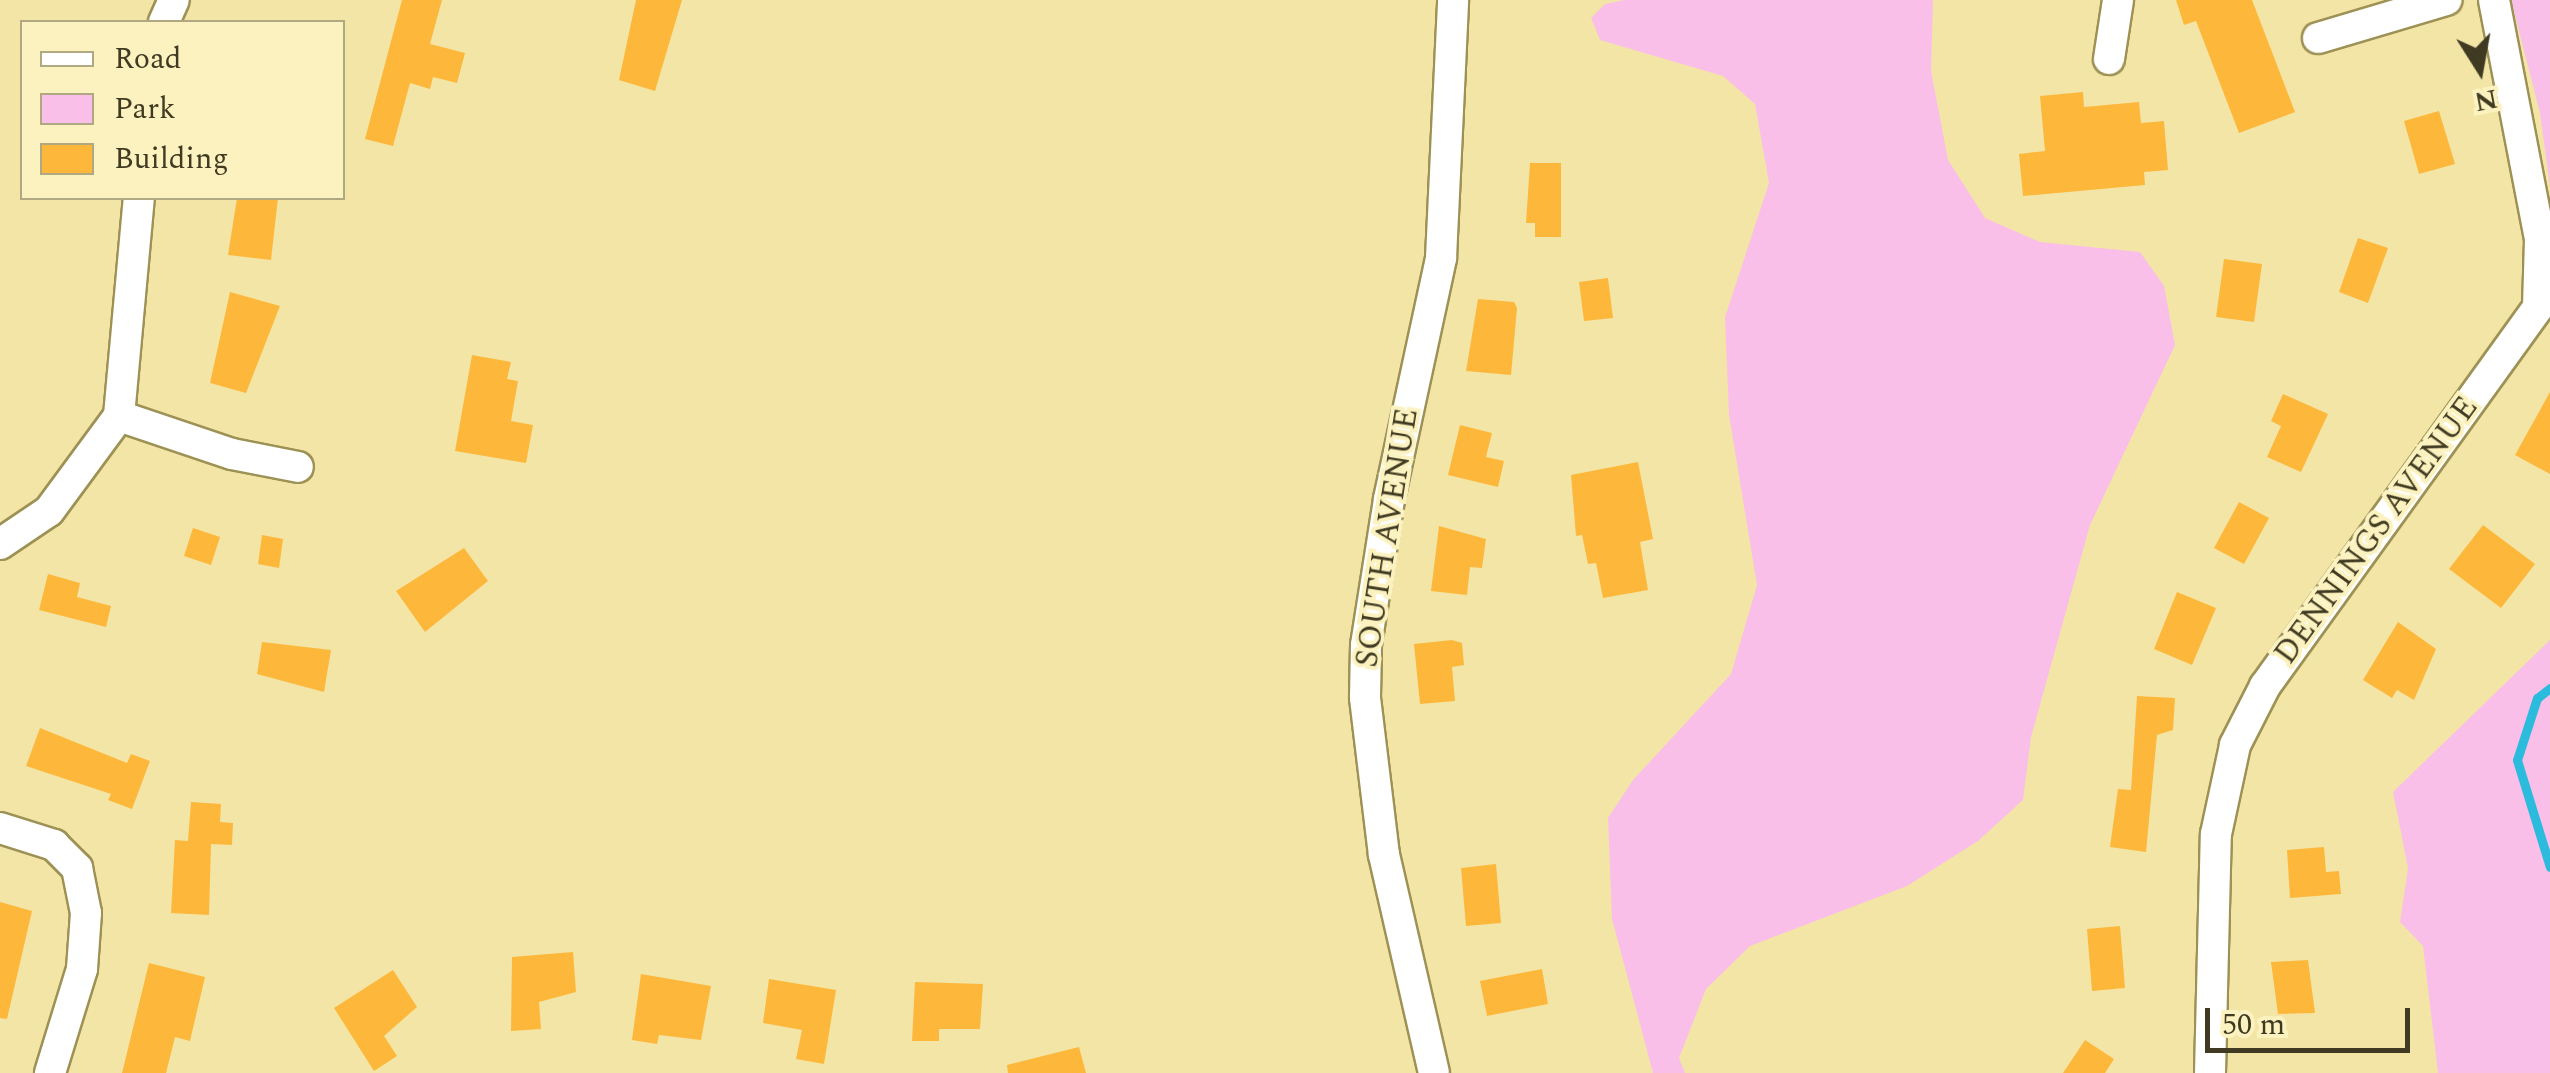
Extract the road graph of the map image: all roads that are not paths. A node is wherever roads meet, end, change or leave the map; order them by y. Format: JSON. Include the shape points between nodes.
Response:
{"nodes":[{"id":1,"x":1453,"y":0,"type":"edge"},
{"id":2,"x":2118,"y":0,"type":"edge"},
{"id":3,"x":2446,"y":0,"type":"edge"},
{"id":4,"x":2494,"y":0,"type":"edge"},
{"id":5,"x":2318,"y":38,"type":"dead end"},
{"id":6,"x":2109,"y":59,"type":"dead end"},
{"id":7,"x":140,"y":200,"type":"edge"},
{"id":8,"x":120,"y":416,"type":"junction"},
{"id":9,"x":298,"y":466,"type":"dead end"},
{"id":10,"x":0,"y":544,"type":"edge"},
{"id":11,"x":0,"y":828,"type":"edge"},
{"id":12,"x":50,"y":1073,"type":"edge"},
{"id":13,"x":1434,"y":1073,"type":"edge"},
{"id":14,"x":2210,"y":1073,"type":"edge"}],
"edges":[{"from":1,"to":13,"type":"street","name":"SOUTH AVENUE","via":[[1441,258],[1388,500],[1365,697],[1384,855]]},
{"from":2,"to":6,"type":"street"},
{"from":3,"to":5,"type":"street"},
{"from":4,"to":14,"type":"street","name":"DENNINGS AVENUE","via":[[2540,239],[2538,307],[2265,686],[2235,745],[2216,834]]},
{"from":7,"to":8,"type":"street"},
{"from":8,"to":9,"type":"street","via":[[232,454]]},
{"from":8,"to":10,"type":"street","via":[[49,511]]},
{"from":11,"to":12,"type":"street","via":[[54,844],[77,868],[86,913],[82,969]]}]}
